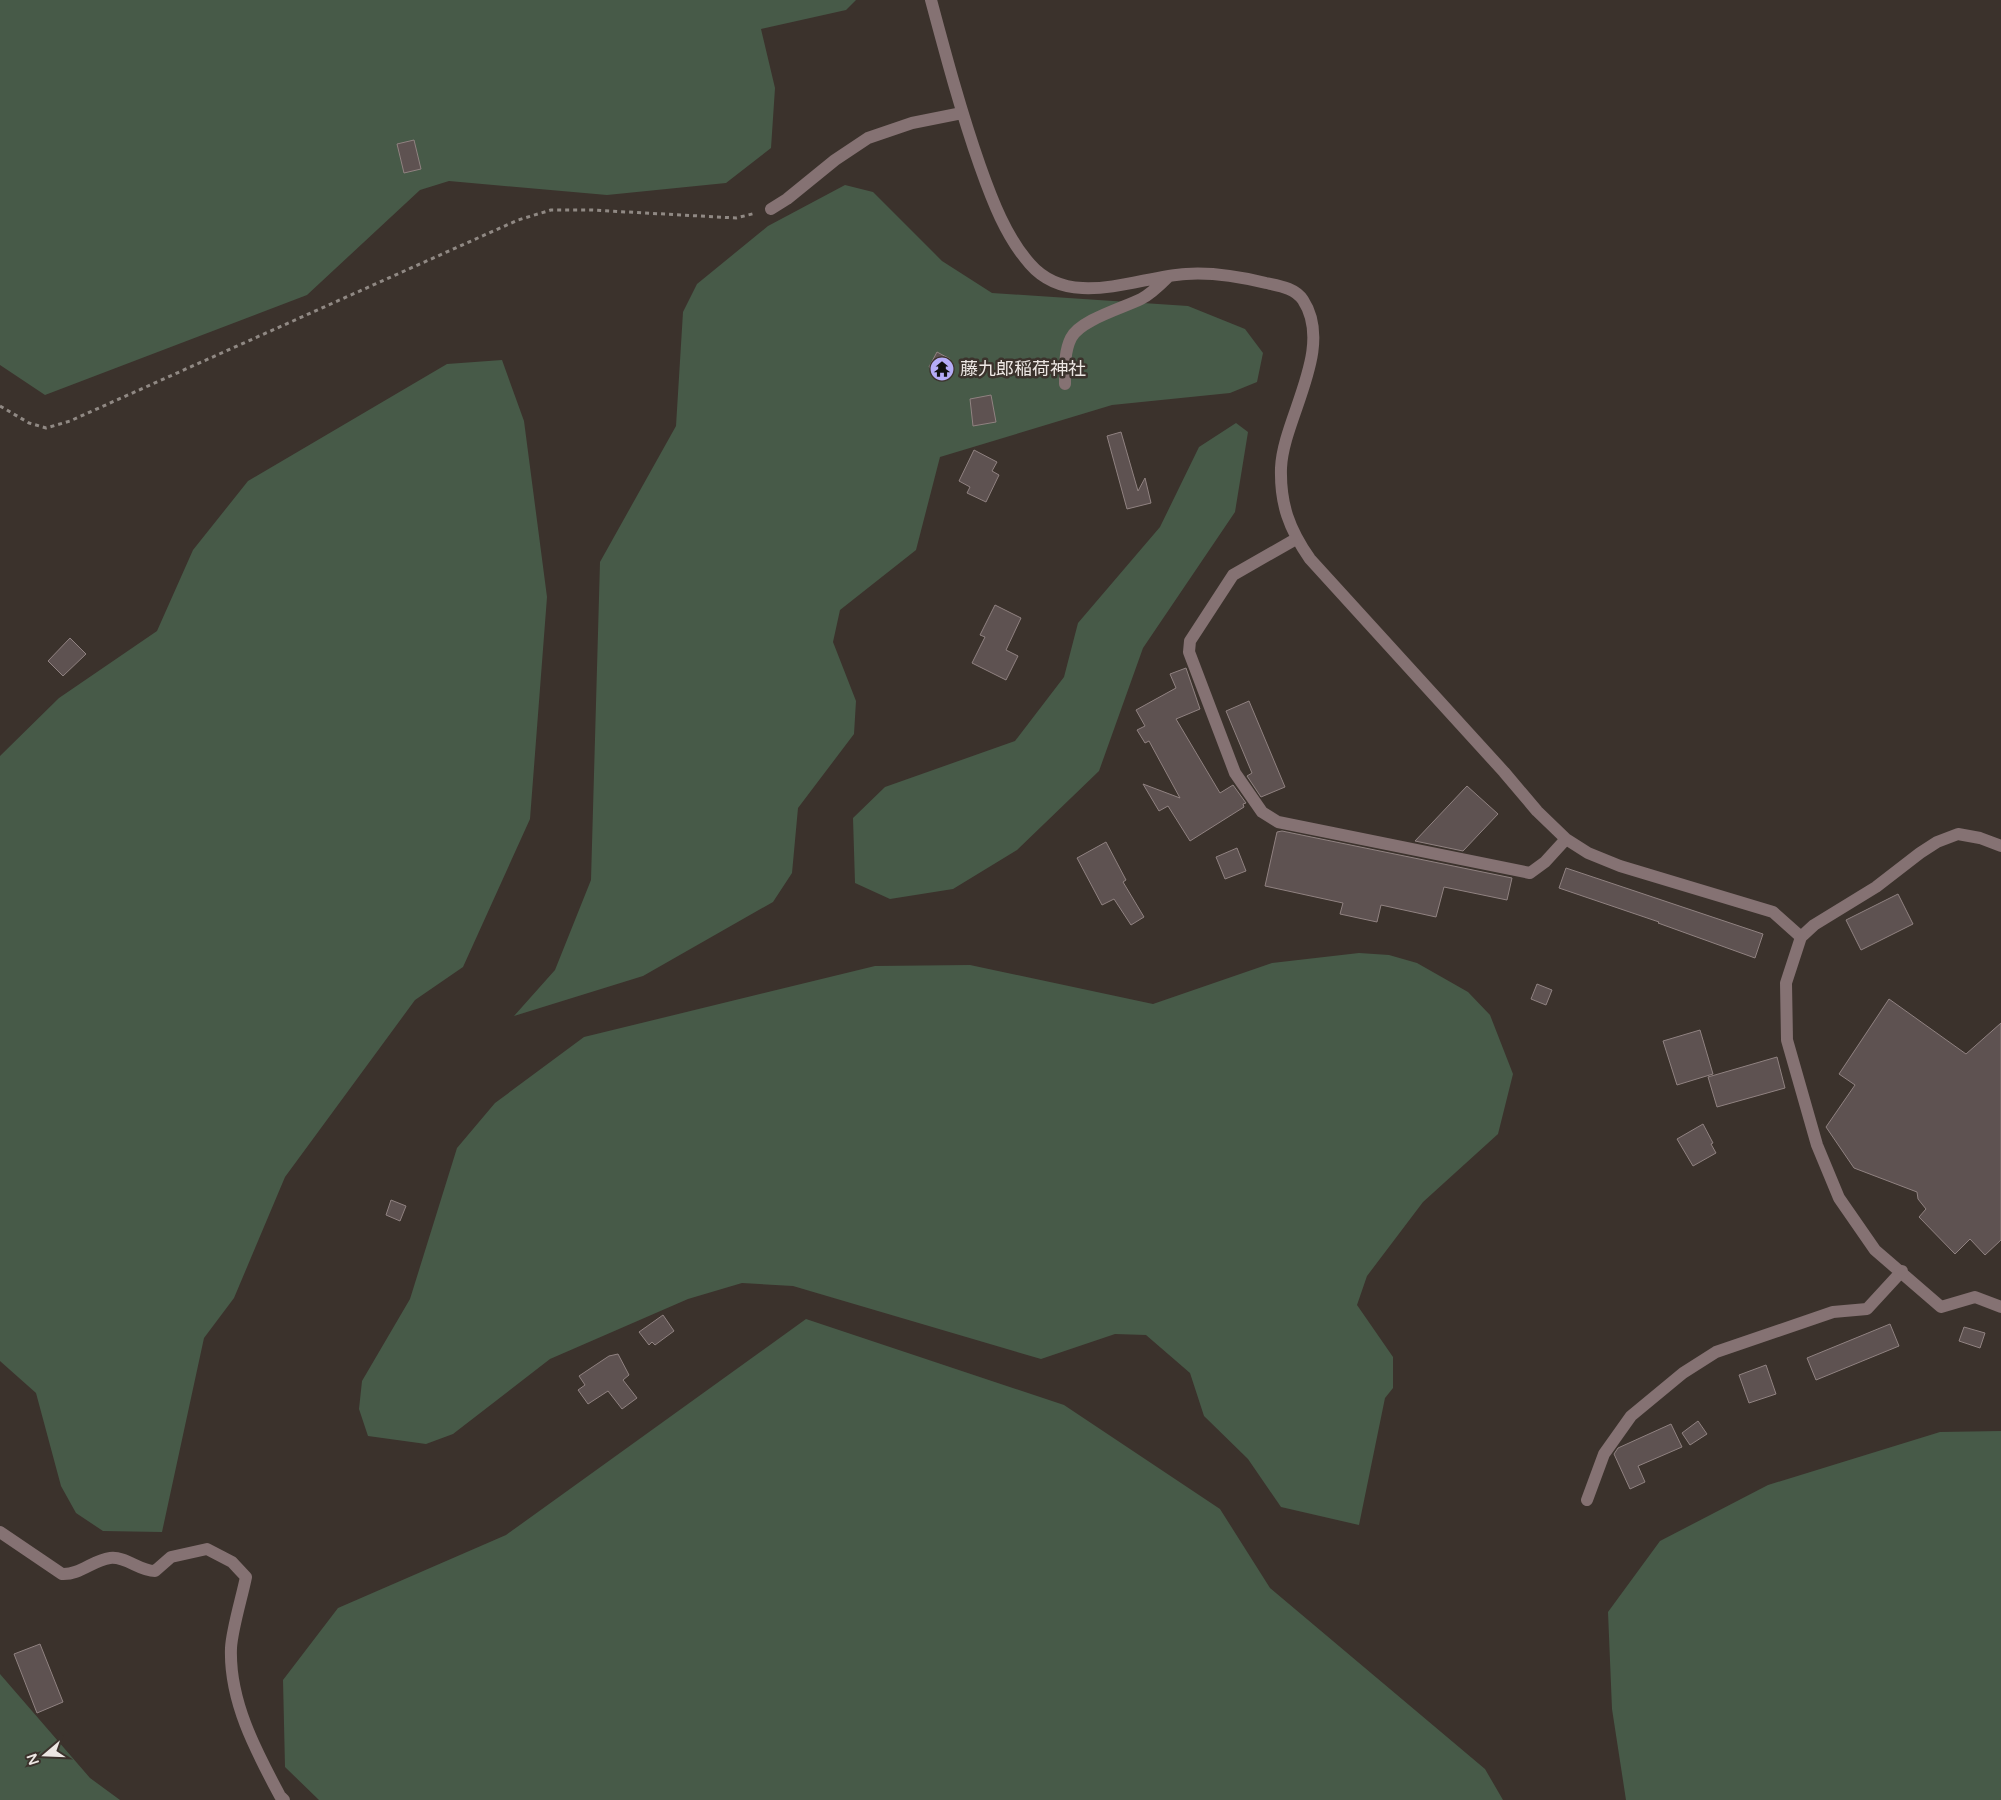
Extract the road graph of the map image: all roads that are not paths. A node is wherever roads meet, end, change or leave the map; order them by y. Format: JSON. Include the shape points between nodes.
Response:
{"nodes":[{"id":1,"x":931,"y":0,"type":"edge"},
{"id":2,"x":962,"y":114,"type":"junction"},
{"id":3,"x":771,"y":209,"type":"road end"},
{"id":4,"x":1168,"y":277,"type":"junction"},
{"id":5,"x":1065,"y":384,"type":"dead end"},
{"id":6,"x":1296,"y":539,"type":"junction"},
{"id":7,"x":1566,"y":839,"type":"junction"},
{"id":8,"x":2001,"y":846,"type":"edge"},
{"id":9,"x":1801,"y":937,"type":"junction"},
{"id":10,"x":1902,"y":1271,"type":"junction"},
{"id":11,"x":2001,"y":1307,"type":"edge"},
{"id":12,"x":1587,"y":1500,"type":"dead end"},
{"id":13,"x":0,"y":1532,"type":"edge"},
{"id":14,"x":284,"y":1800,"type":"edge"}],
"edges":[{"from":1,"to":2,"type":"street"},
{"from":2,"to":3,"type":"street","via":[[912,123],[868,138]]},
{"from":2,"to":4,"type":"street","via":[[993,202],[1014,242],[1030,264],[1049,280],[1071,288],[1111,286]]},
{"from":4,"to":5,"type":"street","via":[[1143,298],[1082,326],[1071,337],[1066,354]]},
{"from":4,"to":6,"type":"street","via":[[1186,274],[1247,279],[1288,287],[1302,299],[1310,316],[1313,344],[1309,370],[1281,466],[1282,494],[1288,522]]},
{"from":6,"to":7,"type":"street","via":[[1316,566]]},
{"from":6,"to":7,"type":"street","via":[[1233,575],[1190,641],[1189,652],[1235,773],[1262,812],[1278,822],[1530,873]]},
{"from":7,"to":9,"type":"street","via":[[1588,853],[1620,866],[1773,912]]},
{"from":8,"to":9,"type":"street","via":[[1958,834],[1937,842],[1876,887],[1814,924]]},
{"from":9,"to":10,"type":"street","via":[[1786,983],[1787,1040],[1817,1145],[1839,1198],[1875,1250]]},
{"from":10,"to":11,"type":"street","via":[[1941,1307],[1975,1297]]},
{"from":10,"to":12,"type":"street","via":[[1867,1309],[1833,1312],[1716,1352],[1683,1373],[1631,1416],[1604,1454]]},
{"from":13,"to":14,"type":"street","via":[[62,1574],[70,1575],[112,1558],[155,1571],[171,1557],[207,1549],[232,1562],[246,1577],[231,1648],[234,1689],[254,1747]]}]}
